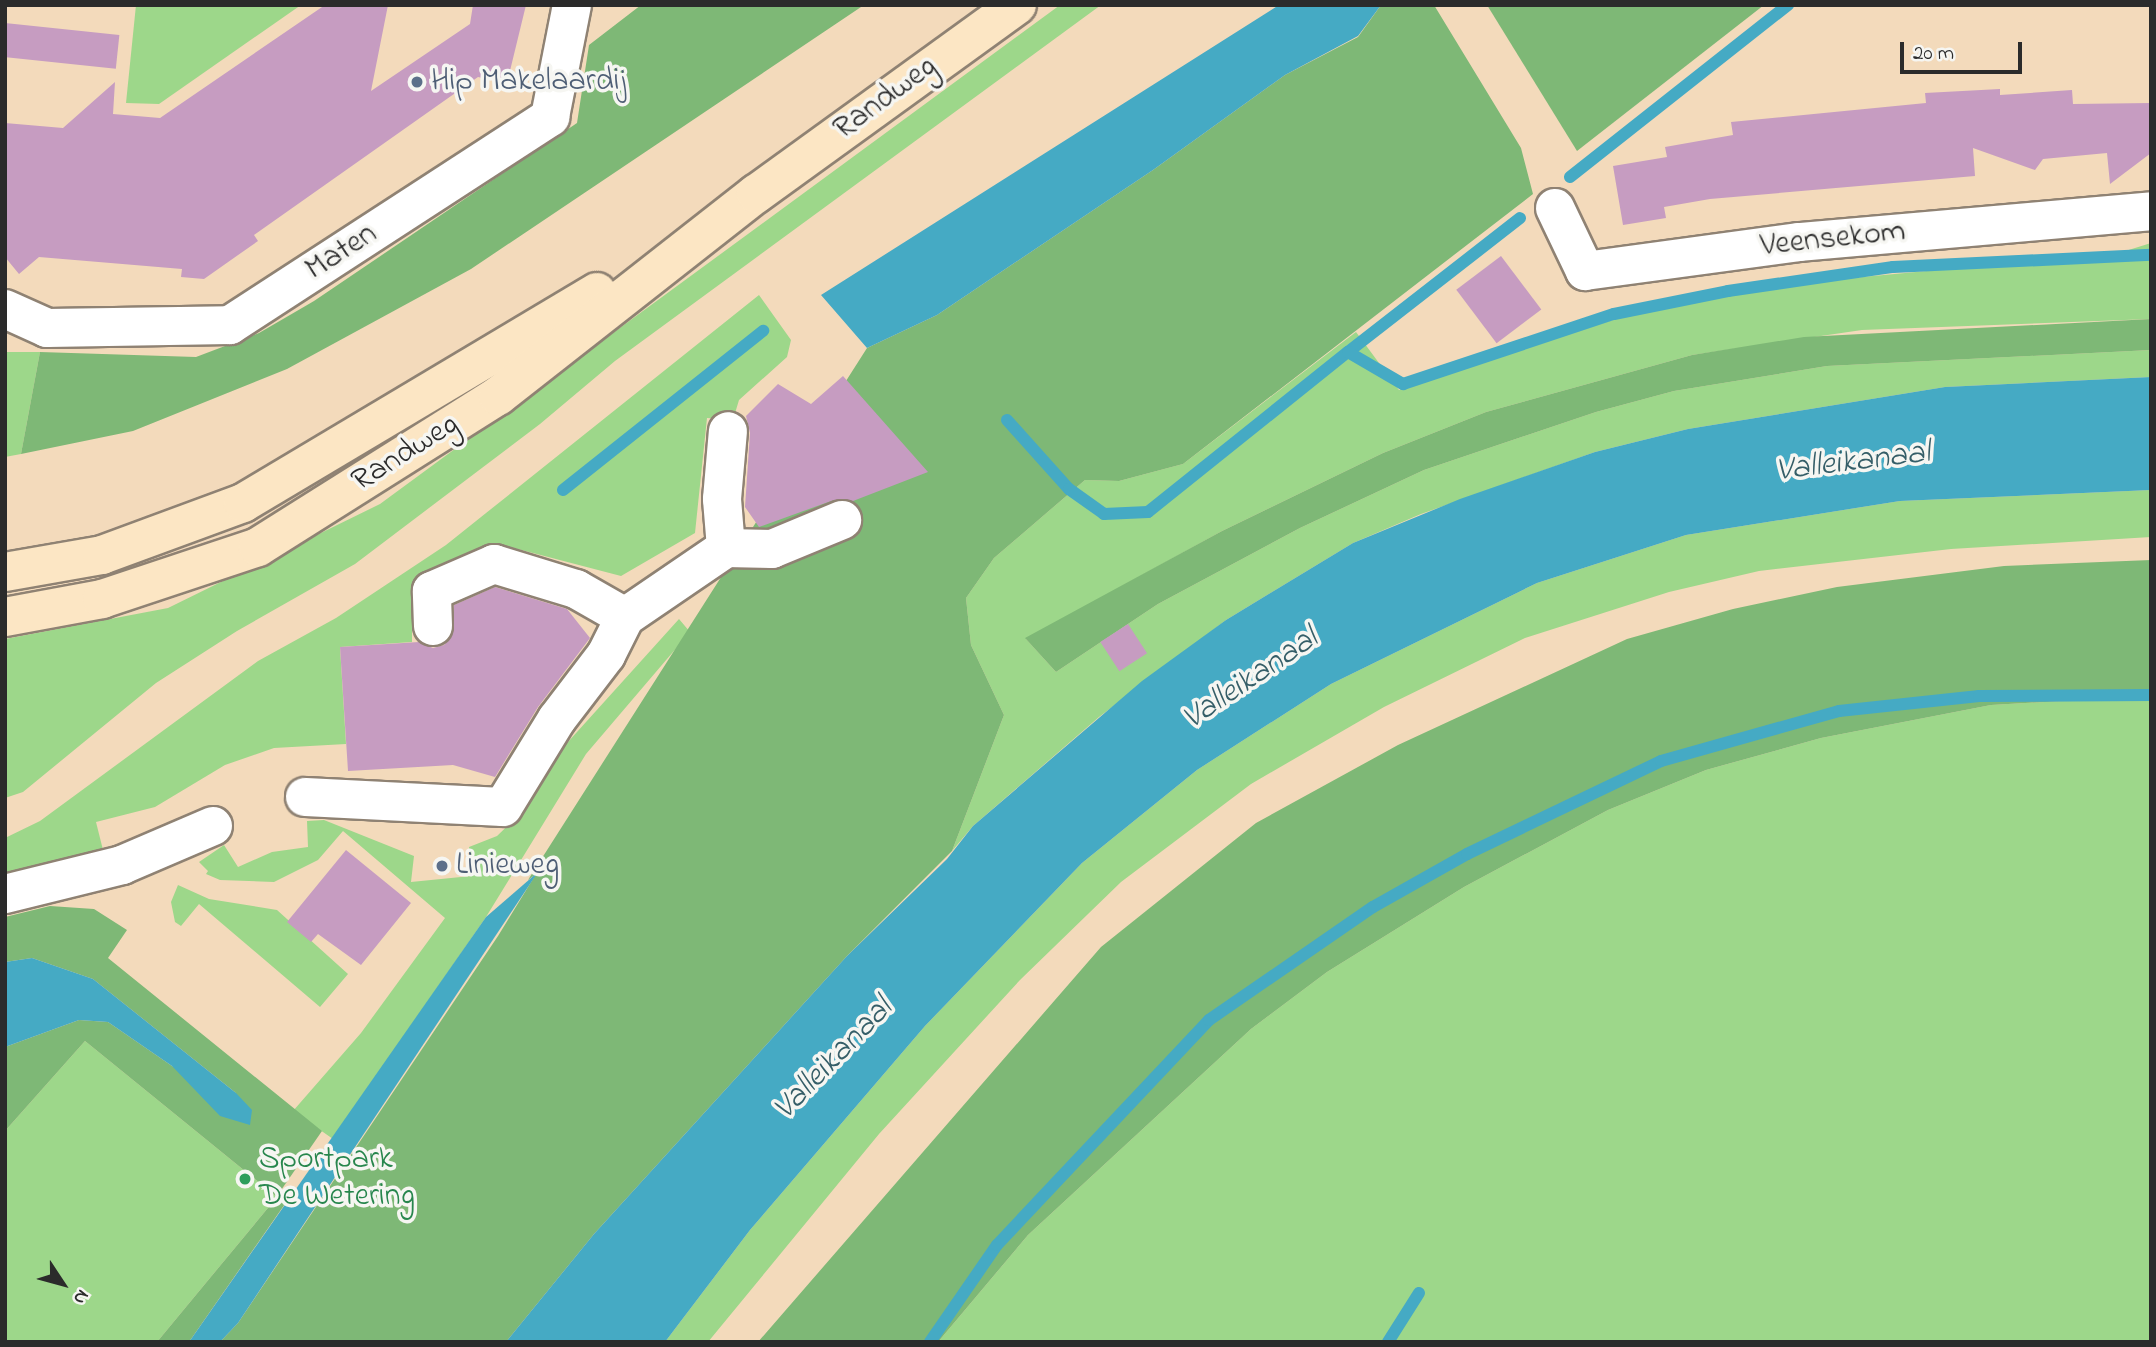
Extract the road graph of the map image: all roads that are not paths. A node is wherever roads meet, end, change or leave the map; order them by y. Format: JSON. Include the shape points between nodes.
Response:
{"nodes":[{"id":1,"x":572,"y":5,"type":"edge"},
{"id":2,"x":1017,"y":5,"type":"edge"},
{"id":3,"x":756,"y":194,"type":"junction"},
{"id":4,"x":1555,"y":208,"type":"dead end"},
{"id":5,"x":2151,"y":211,"type":"edge"},
{"id":6,"x":5,"y":309,"type":"edge"},
{"id":7,"x":728,"y":431,"type":"dead end"},
{"id":8,"x":842,"y":520,"type":"dead end"},
{"id":9,"x":726,"y":548,"type":"junction"},
{"id":10,"x":5,"y":572,"type":"edge"},
{"id":11,"x":5,"y":617,"type":"edge"},
{"id":12,"x":625,"y":617,"type":"junction"},
{"id":13,"x":433,"y":626,"type":"dead end"},
{"id":14,"x":305,"y":797,"type":"dead end"},
{"id":15,"x":213,"y":826,"type":"dead end"},
{"id":16,"x":5,"y":894,"type":"edge"}],
"edges":[{"from":1,"to":6,"type":"street","name":"Maten","via":[[550,117],[230,325],[47,328]]},
{"from":2,"to":3,"type":"main road","name":"Randweg"},
{"from":3,"to":10,"type":"main road","name":"Randweg","via":[[243,503],[102,555]]},
{"from":3,"to":11,"type":"main road","name":"Randweg","via":[[498,396],[258,547],[102,599]]},
{"from":4,"to":5,"type":"street","name":"Veensekom","via":[[1585,271],[1800,242]]},
{"from":7,"to":9,"type":"street","via":[[722,499]]},
{"from":8,"to":9,"type":"street","via":[[772,550]]},
{"from":9,"to":12,"type":"street"},
{"from":12,"to":13,"type":"street","via":[[576,589],[494,564],[432,591]]},
{"from":12,"to":14,"type":"street","via":[[606,655],[557,719],[503,807]]},
{"from":15,"to":16,"type":"street","via":[[122,864]]}]}
